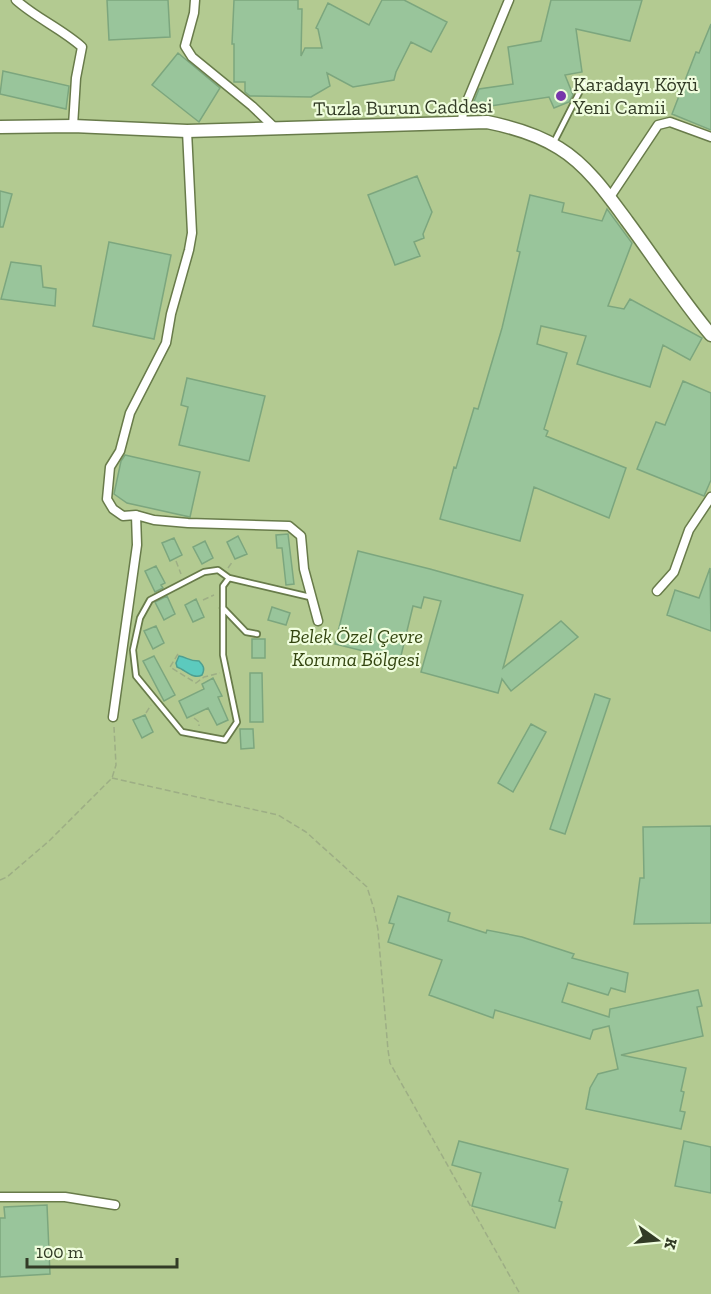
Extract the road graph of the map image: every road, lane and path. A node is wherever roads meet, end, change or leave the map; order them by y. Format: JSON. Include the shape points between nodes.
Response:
{"nodes":[{"id":1,"x":16,"y":0,"type":"edge"},
{"id":2,"x":195,"y":0,"type":"edge"},
{"id":3,"x":509,"y":0,"type":"edge"},
{"id":4,"x":584,"y":83,"type":"dead end"},
{"id":5,"x":462,"y":122,"type":"junction"},
{"id":6,"x":73,"y":126,"type":"junction"},
{"id":7,"x":0,"y":127,"type":"edge"},
{"id":8,"x":276,"y":129,"type":"junction"},
{"id":9,"x":187,"y":131,"type":"junction"},
{"id":10,"x":711,"y":137,"type":"edge"},
{"id":11,"x":553,"y":145,"type":"junction"},
{"id":12,"x":610,"y":197,"type":"junction"},
{"id":13,"x":711,"y":335,"type":"edge"},
{"id":14,"x":711,"y":497,"type":"edge"},
{"id":15,"x":136,"y":515,"type":"junction"},
{"id":16,"x":176,"y":561,"type":"dead end"},
{"id":17,"x":230,"y":578,"type":"junction"},
{"id":18,"x":184,"y":582,"type":"junction"},
{"id":19,"x":223,"y":591,"type":"junction"},
{"id":20,"x":657,"y":591,"type":"dead end"},
{"id":21,"x":310,"y":597,"type":"junction"},
{"id":22,"x":203,"y":600,"type":"dead end"},
{"id":23,"x":223,"y":608,"type":"junction"},
{"id":24,"x":318,"y":621,"type":"dead end"},
{"id":25,"x":257,"y":634,"type":"dead end"},
{"id":26,"x":178,"y":654,"type":"dead end"},
{"id":27,"x":226,"y":670,"type":"junction"},
{"id":28,"x":113,"y":717,"type":"joint"},
{"id":29,"x":194,"y":718,"type":"dead end"},
{"id":30,"x":199,"y":735,"type":"junction"},
{"id":31,"x":112,"y":778,"type":"junction"},
{"id":32,"x":0,"y":880,"type":"edge"},
{"id":33,"x":0,"y":1197,"type":"edge"},
{"id":34,"x":116,"y":1205,"type":"dead end"},
{"id":35,"x":520,"y":1294,"type":"edge"}],
"edges":[{"from":1,"to":6,"type":"street","via":[[82,47]]},
{"from":2,"to":8,"type":"street","via":[[185,46],[192,57]]},
{"from":3,"to":5,"type":"street","via":[[463,111]]},
{"from":4,"to":11,"type":"lane"},
{"from":5,"to":8,"type":"main road","name":"Tuzla Burun Caddesi"},
{"from":5,"to":11,"type":"main road","name":"Tuzla Burun Caddesi","via":[[509,127]]},
{"from":6,"to":7,"type":"main road","name":"Tuzla Burun Caddesi"},
{"from":6,"to":9,"type":"main road","name":"Tuzla Burun Caddesi"},
{"from":8,"to":9,"type":"main road","name":"Tuzla Burun Caddesi"},
{"from":9,"to":15,"type":"street","via":[[192,233],[189,250],[166,343],[136,399],[108,479],[107,499],[113,509],[123,516]]},
{"from":10,"to":12,"type":"street","via":[[670,122],[658,125]]},
{"from":11,"to":12,"type":"main road","name":"Tuzla Burun Caddesi","via":[[578,162]]},
{"from":12,"to":13,"type":"main road","name":"Tuzla Burun Caddesi"},
{"from":14,"to":20,"type":"street","via":[[689,530],[674,572]]},
{"from":15,"to":21,"type":"street","via":[[188,523],[289,526],[301,536]]},
{"from":15,"to":28,"type":"street","via":[[137,545]]},
{"from":16,"to":18,"type":"path"},
{"from":17,"to":18,"type":"lane","via":[[218,570]]},
{"from":17,"to":19,"type":"lane"},
{"from":17,"to":21,"type":"lane"},
{"from":18,"to":30,"type":"lane","via":[[150,600],[140,618],[133,650],[136,676],[182,732]]},
{"from":19,"to":22,"type":"path"},
{"from":19,"to":23,"type":"lane"},
{"from":21,"to":24,"type":"street"},
{"from":23,"to":25,"type":"lane","via":[[246,632]]},
{"from":23,"to":27,"type":"lane"},
{"from":26,"to":27,"type":"path","via":[[170,667],[196,683]]},
{"from":27,"to":30,"type":"lane","via":[[237,722],[225,740]]},
{"from":28,"to":31,"type":"path","via":[[116,765]]},
{"from":29,"to":30,"type":"path","via":[[199,722]]},
{"from":31,"to":32,"type":"path","via":[[49,842]]},
{"from":31,"to":35,"type":"path","via":[[278,816],[306,832],[366,887],[378,930],[390,1063]]},
{"from":33,"to":34,"type":"street","via":[[65,1197]]}]}
